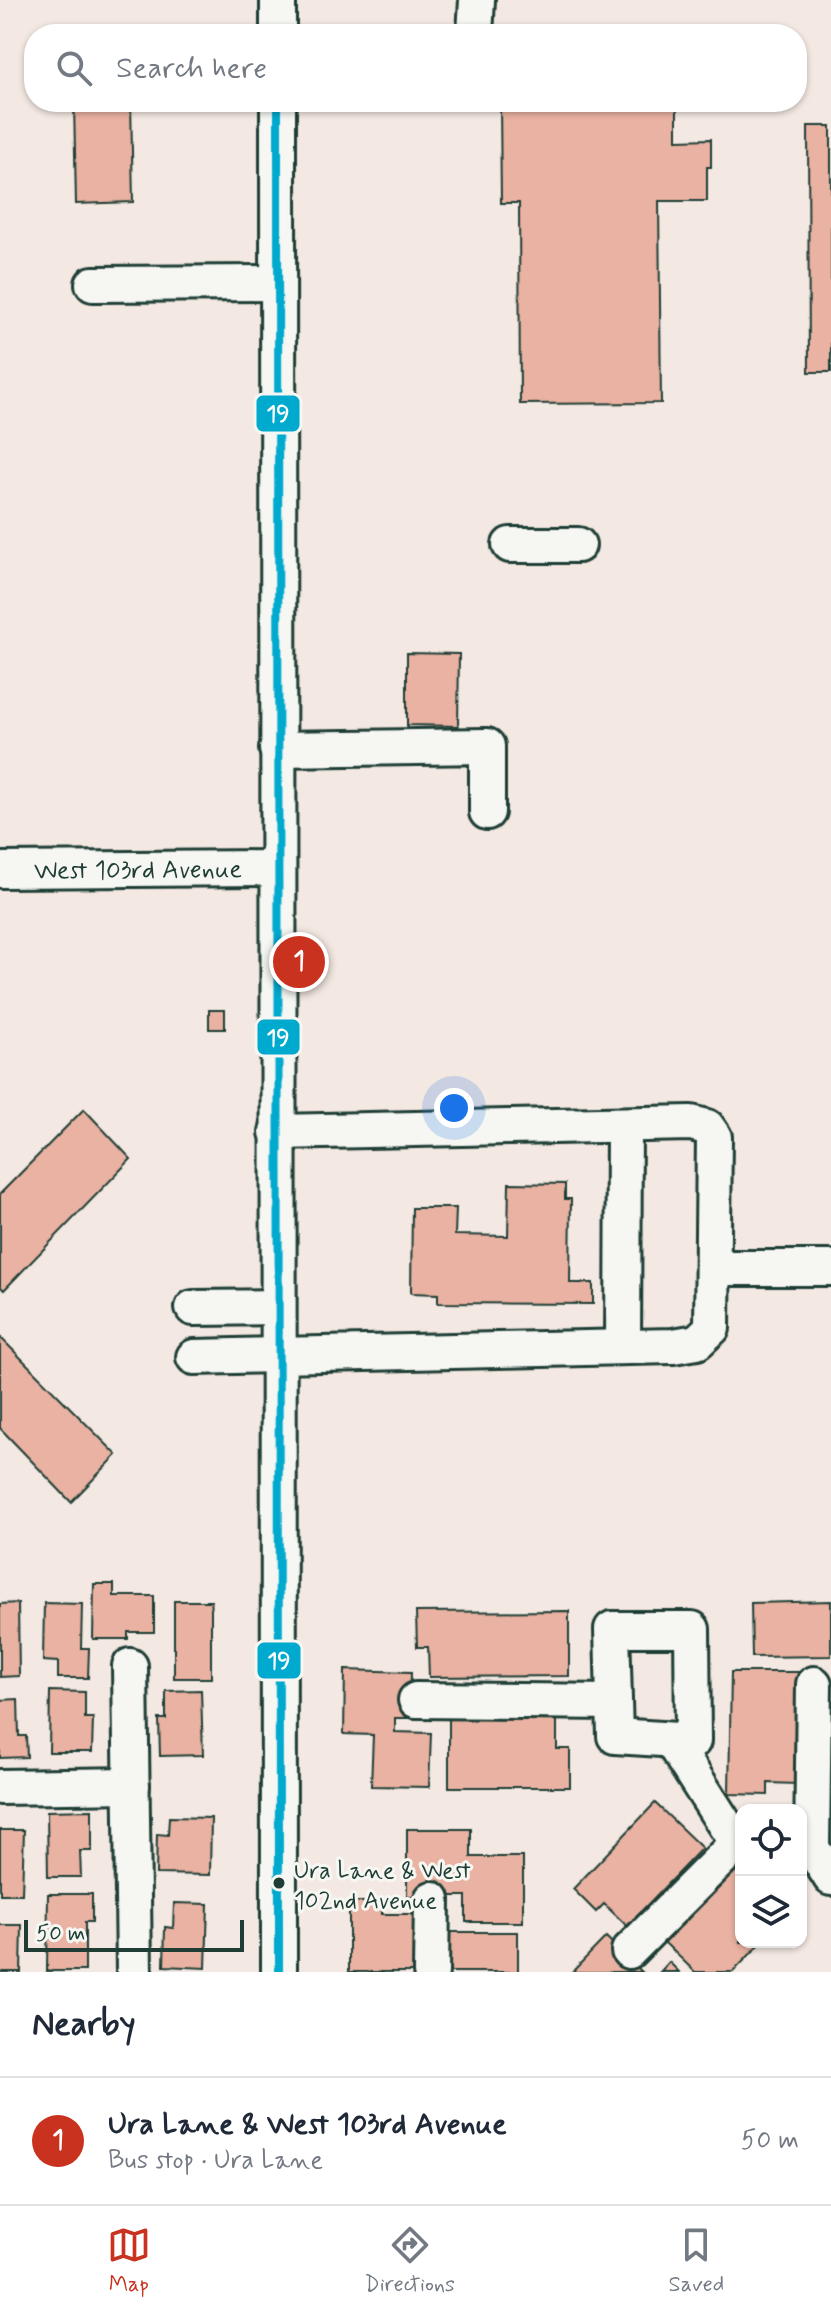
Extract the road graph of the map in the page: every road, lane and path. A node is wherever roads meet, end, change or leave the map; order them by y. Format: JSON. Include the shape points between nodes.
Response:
{"nodes":[{"id":1,"x":278,"y":0,"type":"edge"},
{"id":2,"x":477,"y":0,"type":"edge"},
{"id":3,"x":278,"y":24,"type":"edge"},
{"id":4,"x":476,"y":24,"type":"edge"},
{"id":5,"x":278,"y":112,"type":"edge"},
{"id":6,"x":277,"y":283,"type":"junction"},
{"id":7,"x":93,"y":284,"type":"dead end"},
{"id":8,"x":510,"y":545,"type":"dead end"},
{"id":9,"x":578,"y":545,"type":"dead end"},
{"id":10,"x":277,"y":749,"type":"junction"},
{"id":11,"x":487,"y":812,"type":"dead end"},
{"id":12,"x":277,"y":868,"type":"junction"},
{"id":13,"x":0,"y":870,"type":"edge"},
{"id":14,"x":624,"y":1125,"type":"junction"},
{"id":15,"x":277,"y":1132,"type":"junction"},
{"id":16,"x":713,"y":1268,"type":"junction"},
{"id":17,"x":831,"y":1268,"type":"edge"},
{"id":18,"x":277,"y":1307,"type":"junction"},
{"id":19,"x":193,"y":1308,"type":"dead end"},
{"id":20,"x":623,"y":1347,"type":"junction"},
{"id":21,"x":277,"y":1355,"type":"junction"},
{"id":22,"x":194,"y":1357,"type":"dead end"},
{"id":23,"x":130,"y":1666,"type":"dead end"},
{"id":24,"x":814,"y":1684,"type":"dead end"},
{"id":25,"x":416,"y":1700,"type":"dead end"},
{"id":26,"x":613,"y":1702,"type":"junction"},
{"id":27,"x":671,"y":1740,"type":"junction"},
{"id":28,"x":132,"y":1785,"type":"junction"},
{"id":29,"x":0,"y":1787,"type":"edge"},
{"id":30,"x":807,"y":1827,"type":"edge"},
{"id":31,"x":735,"y":1834,"type":"edge"},
{"id":32,"x":735,"y":1842,"type":"edge"},
{"id":33,"x":807,"y":1848,"type":"edge"},
{"id":34,"x":831,"y":1878,"type":"edge"},
{"id":35,"x":432,"y":1899,"type":"dead end"},
{"id":36,"x":629,"y":1951,"type":"dead end"},
{"id":37,"x":134,"y":1972,"type":"edge"},
{"id":38,"x":279,"y":1972,"type":"edge"},
{"id":39,"x":431,"y":1972,"type":"edge"}],
"edges":[{"from":1,"to":3,"type":"street"},
{"from":2,"to":4,"type":"street"},
{"from":5,"to":6,"type":"street"},
{"from":6,"to":7,"type":"street"},
{"from":6,"to":10,"type":"street"},
{"from":8,"to":9,"type":"street"},
{"from":10,"to":11,"type":"street","via":[[487,746]]},
{"from":10,"to":12,"type":"street"},
{"from":12,"to":13,"type":"street","name":"West 103rd Avenue"},
{"from":12,"to":15,"type":"street"},
{"from":14,"to":15,"type":"street"},
{"from":14,"to":16,"type":"street","via":[[691,1123],[707,1127],[714,1137]]},
{"from":14,"to":20,"type":"street"},
{"from":15,"to":18,"type":"street"},
{"from":16,"to":17,"type":"street"},
{"from":16,"to":20,"type":"street","via":[[712,1328],[697,1342]]},
{"from":18,"to":19,"type":"street"},
{"from":18,"to":21,"type":"street"},
{"from":20,"to":21,"type":"street"},
{"from":21,"to":22,"type":"street"},
{"from":21,"to":38,"type":"street"},
{"from":23,"to":28,"type":"street"},
{"from":24,"to":30,"type":"street"},
{"from":25,"to":26,"type":"street"},
{"from":26,"to":27,"type":"street","via":[[615,1736]]},
{"from":26,"to":27,"type":"street","via":[[612,1629],[692,1629],[693,1741]]},
{"from":27,"to":31,"type":"street"},
{"from":28,"to":29,"type":"street"},
{"from":28,"to":37,"type":"street"},
{"from":32,"to":36,"type":"street"},
{"from":33,"to":34,"type":"street"},
{"from":35,"to":39,"type":"street"}]}
